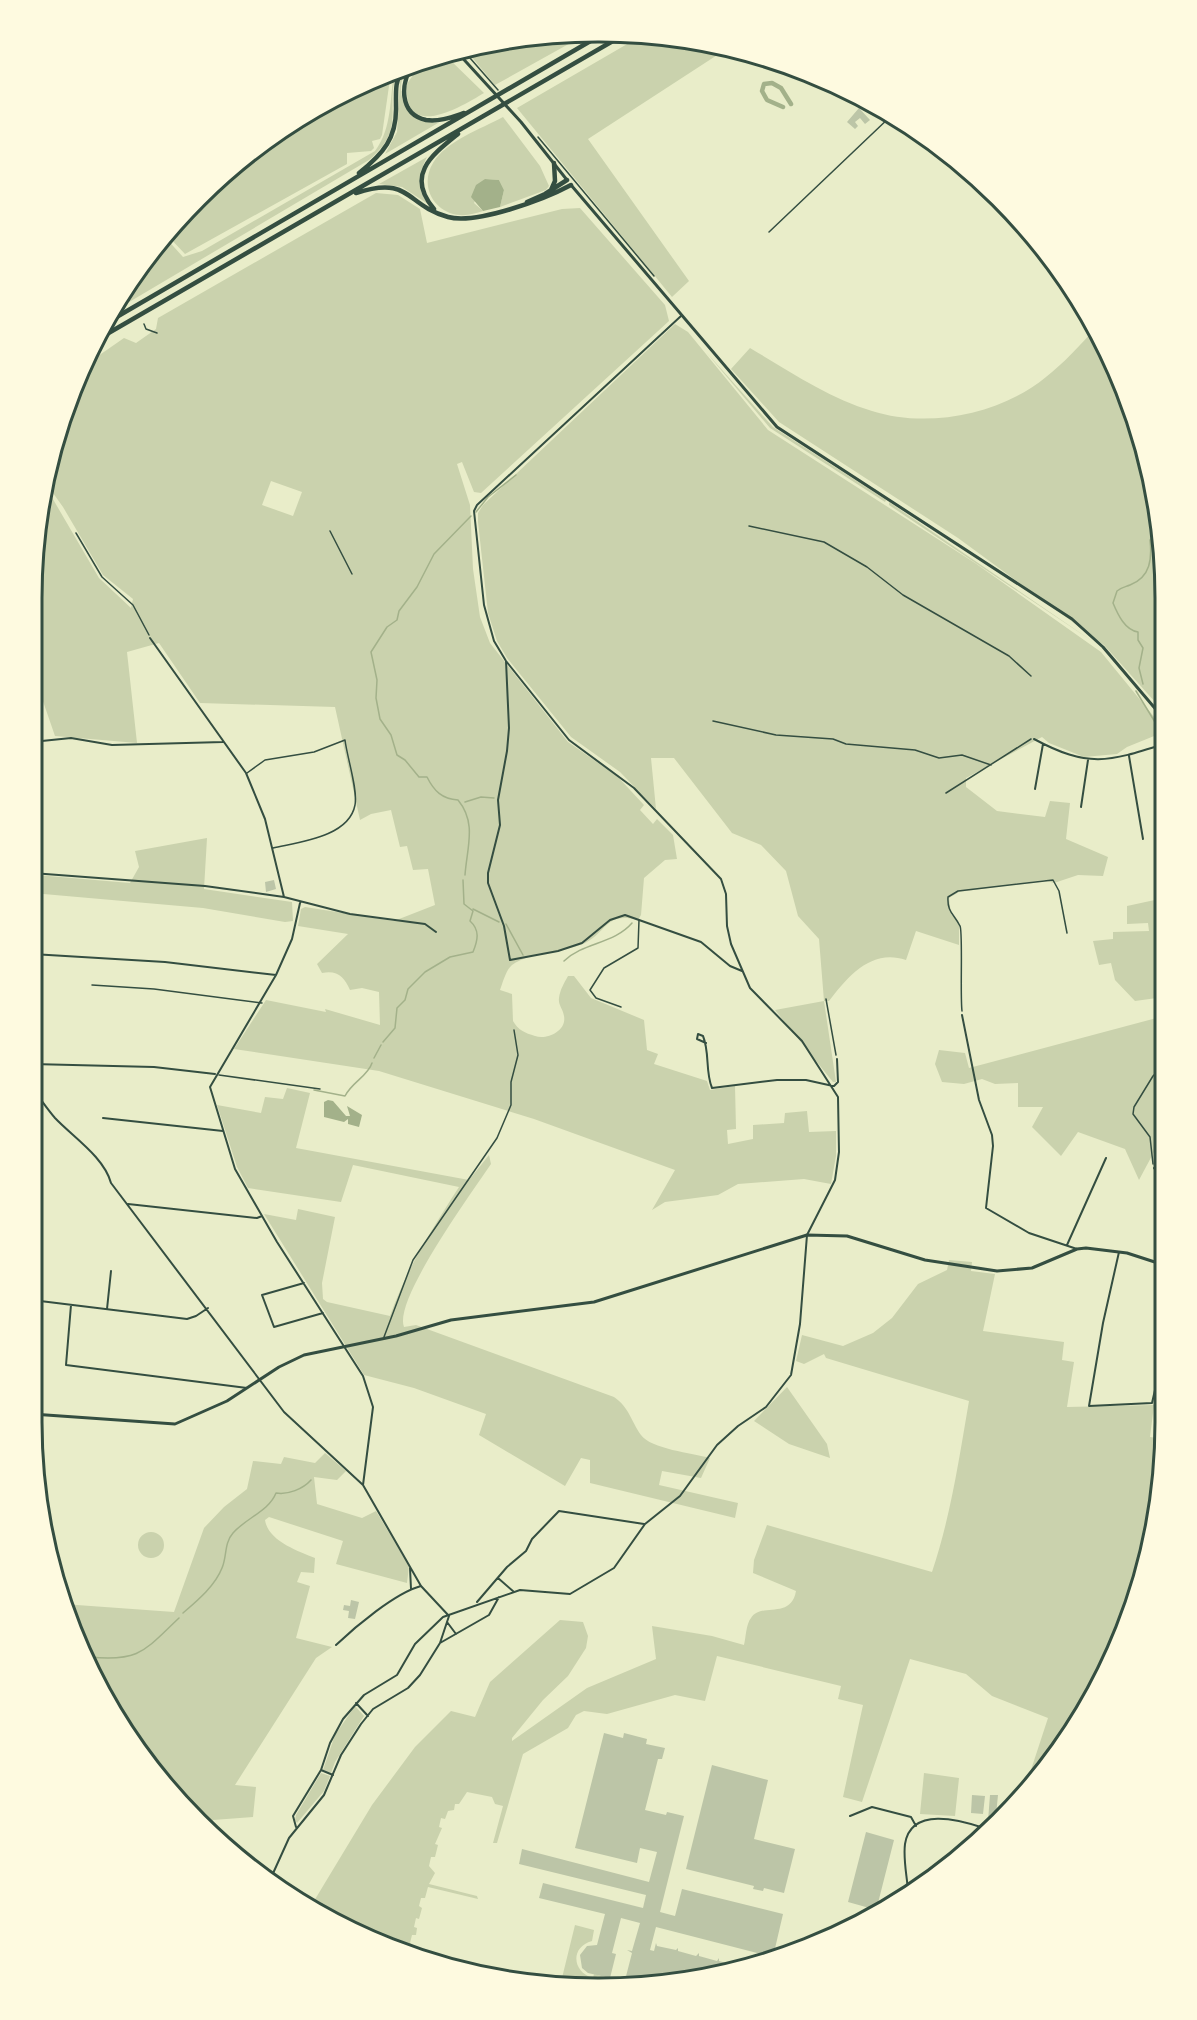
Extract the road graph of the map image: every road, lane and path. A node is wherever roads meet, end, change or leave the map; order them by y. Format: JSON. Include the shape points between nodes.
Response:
{"nodes":[{"id":1,"x":589,"y":42,"type":"edge"},
{"id":2,"x":611,"y":42,"type":"edge"},
{"id":3,"x":470,"y":57,"type":"edge"},
{"id":4,"x":464,"y":59,"type":"edge"},
{"id":5,"x":474,"y":61,"type":"dead end"},
{"id":6,"x":405,"y":77,"type":"edge"},
{"id":7,"x":397,"y":80,"type":"edge"},
{"id":8,"x":472,"y":110,"type":"junction"},
{"id":9,"x":885,"y":122,"type":"edge"},
{"id":10,"x":469,"y":124,"type":"junction"},
{"id":11,"x":560,"y":162,"type":"dead end"},
{"id":12,"x":554,"y":164,"type":"junction"},
{"id":13,"x":567,"y":180,"type":"junction"},
{"id":14,"x":348,"y":183,"type":"junction"},
{"id":15,"x":571,"y":185,"type":"junction"},
{"id":16,"x":551,"y":191,"type":"junction"},
{"id":17,"x":347,"y":195,"type":"junction"},
{"id":18,"x":519,"y":205,"type":"junction"},
{"id":19,"x":438,"y":213,"type":"junction"},
{"id":20,"x":769,"y":232,"type":"dead end"},
{"id":21,"x":658,"y":280,"type":"dead end"},
{"id":22,"x":120,"y":315,"type":"edge"},
{"id":23,"x":681,"y":316,"type":"junction"},
{"id":24,"x":144,"y":324,"type":"dead end"},
{"id":25,"x":110,"y":332,"type":"edge"},
{"id":26,"x":157,"y":333,"type":"dead end"},
{"id":27,"x":749,"y":526,"type":"dead end"},
{"id":28,"x":330,"y":531,"type":"dead end"},
{"id":29,"x":76,"y":533,"type":"dead end"},
{"id":30,"x":352,"y":574,"type":"dead end"},
{"id":31,"x":150,"y":638,"type":"joint"},
{"id":32,"x":506,"y":661,"type":"junction"},
{"id":33,"x":1031,"y":676,"type":"dead end"},
{"id":34,"x":1155,"y":708,"type":"edge"},
{"id":35,"x":713,"y":721,"type":"dead end"},
{"id":36,"x":1034,"y":739,"type":"joint"},
{"id":37,"x":42,"y":741,"type":"edge"},
{"id":38,"x":223,"y":742,"type":"junction"},
{"id":39,"x":1043,"y":744,"type":"junction"},
{"id":40,"x":1155,"y":747,"type":"edge"},
{"id":41,"x":1129,"y":756,"type":"junction"},
{"id":42,"x":1089,"y":760,"type":"junction"},
{"id":43,"x":991,"y":765,"type":"junction"},
{"id":44,"x":246,"y":773,"type":"junction"},
{"id":45,"x":1035,"y":789,"type":"dead end"},
{"id":46,"x":946,"y":793,"type":"dead end"},
{"id":47,"x":1081,"y":807,"type":"dead end"},
{"id":48,"x":1143,"y":839,"type":"dead end"},
{"id":49,"x":272,"y":849,"type":"junction"},
{"id":50,"x":42,"y":874,"type":"edge"},
{"id":51,"x":284,"y":897,"type":"junction"},
{"id":52,"x":300,"y":903,"type":"junction"},
{"id":53,"x":639,"y":919,"type":"junction"},
{"id":54,"x":436,"y":932,"type":"dead end"},
{"id":55,"x":1067,"y":933,"type":"dead end"},
{"id":56,"x":42,"y":955,"type":"edge"},
{"id":57,"x":742,"y":971,"type":"junction"},
{"id":58,"x":276,"y":975,"type":"junction"},
{"id":59,"x":92,"y":985,"type":"dead end"},
{"id":60,"x":826,"y":999,"type":"dead end"},
{"id":61,"x":262,"y":1003,"type":"junction"},
{"id":62,"x":621,"y":1007,"type":"dead end"},
{"id":63,"x":962,"y":1015,"type":"joint"},
{"id":64,"x":514,"y":1030,"type":"dead end"},
{"id":65,"x":706,"y":1043,"type":"dead end"},
{"id":66,"x":837,"y":1059,"type":"joint"},
{"id":67,"x":42,"y":1064,"type":"edge"},
{"id":68,"x":215,"y":1074,"type":"junction"},
{"id":69,"x":1155,"y":1074,"type":"edge"},
{"id":70,"x":834,"y":1086,"type":"junction"},
{"id":71,"x":320,"y":1089,"type":"dead end"},
{"id":72,"x":42,"y":1101,"type":"edge"},
{"id":73,"x":104,"y":1118,"type":"dead end"},
{"id":74,"x":223,"y":1131,"type":"junction"},
{"id":75,"x":1106,"y":1158,"type":"dead end"},
{"id":76,"x":1154,"y":1168,"type":"edge"},
{"id":77,"x":126,"y":1204,"type":"junction"},
{"id":78,"x":262,"y":1216,"type":"junction"},
{"id":79,"x":807,"y":1235,"type":"junction"},
{"id":80,"x":1067,"y":1245,"type":"junction"},
{"id":81,"x":1077,"y":1249,"type":"junction"},
{"id":82,"x":1119,"y":1252,"type":"junction"},
{"id":83,"x":1155,"y":1262,"type":"edge"},
{"id":84,"x":111,"y":1271,"type":"dead end"},
{"id":85,"x":304,"y":1283,"type":"junction"},
{"id":86,"x":42,"y":1301,"type":"edge"},
{"id":87,"x":71,"y":1305,"type":"junction"},
{"id":88,"x":208,"y":1308,"type":"junction"},
{"id":89,"x":107,"y":1309,"type":"junction"},
{"id":90,"x":323,"y":1313,"type":"junction"},
{"id":91,"x":384,"y":1338,"type":"junction"},
{"id":92,"x":343,"y":1345,"type":"junction"},
{"id":93,"x":260,"y":1380,"type":"junction"},
{"id":94,"x":247,"y":1388,"type":"junction"},
{"id":95,"x":1155,"y":1390,"type":"edge"},
{"id":96,"x":42,"y":1415,"type":"edge"},
{"id":97,"x":363,"y":1485,"type":"junction"},
{"id":98,"x":645,"y":1524,"type":"junction"},
{"id":99,"x":411,"y":1566,"type":"junction"},
{"id":100,"x":497,"y":1577,"type":"junction"},
{"id":101,"x":421,"y":1586,"type":"junction"},
{"id":102,"x":411,"y":1589,"type":"junction"},
{"id":103,"x":514,"y":1592,"type":"junction"},
{"id":104,"x":499,"y":1596,"type":"junction"},
{"id":105,"x":475,"y":1604,"type":"junction"},
{"id":106,"x":449,"y":1616,"type":"junction"},
{"id":107,"x":447,"y":1622,"type":"junction"},
{"id":108,"x":457,"y":1635,"type":"junction"},
{"id":109,"x":440,"y":1643,"type":"junction"},
{"id":110,"x":336,"y":1646,"type":"dead end"},
{"id":111,"x":356,"y":1703,"type":"junction"},
{"id":112,"x":368,"y":1716,"type":"junction"},
{"id":113,"x":321,"y":1770,"type":"junction"},
{"id":114,"x":333,"y":1775,"type":"junction"},
{"id":115,"x":850,"y":1816,"type":"dead end"},
{"id":116,"x":916,"y":1826,"type":"junction"},
{"id":117,"x":296,"y":1827,"type":"junction"},
{"id":118,"x":979,"y":1827,"type":"edge"},
{"id":119,"x":273,"y":1872,"type":"edge"},
{"id":120,"x":908,"y":1884,"type":"edge"}],
"edges":[{"from":1,"to":8,"type":"highway"},
{"from":2,"to":10,"type":"highway"},
{"from":3,"to":5,"type":"path"},
{"from":4,"to":12,"type":"street"},
{"from":6,"to":8,"type":"highway","via":[[405,101],[422,118],[434,120]]},
{"from":7,"to":14,"type":"highway","via":[[391,139],[382,154]]},
{"from":8,"to":14,"type":"highway"},
{"from":9,"to":20,"type":"lane"},
{"from":10,"to":17,"type":"highway"},
{"from":10,"to":19,"type":"highway","via":[[431,157],[423,172],[423,191]]},
{"from":11,"to":21,"type":"path"},
{"from":12,"to":13,"type":"street"},
{"from":12,"to":16,"type":"highway"},
{"from":13,"to":15,"type":"street"},
{"from":13,"to":16,"type":"highway"},
{"from":14,"to":22,"type":"highway"},
{"from":15,"to":18,"type":"highway"},
{"from":15,"to":23,"type":"street"},
{"from":16,"to":18,"type":"highway"},
{"from":17,"to":19,"type":"highway","via":[[393,187]]},
{"from":17,"to":25,"type":"highway"},
{"from":18,"to":19,"type":"highway","via":[[473,219],[454,219]]},
{"from":23,"to":32,"type":"street","via":[[477,504],[475,526],[484,605],[494,641]]},
{"from":23,"to":34,"type":"street","via":[[777,427],[1072,619],[1103,647]]},
{"from":24,"to":26,"type":"path"},
{"from":27,"to":33,"type":"path","via":[[824,543],[867,567],[903,595],[1009,656]]},
{"from":28,"to":30,"type":"path"},
{"from":29,"to":31,"type":"path","via":[[102,577],[133,605]]},
{"from":31,"to":38,"type":"street"},
{"from":32,"to":53,"type":"street","via":[[508,740],[498,800],[500,825],[488,873],[510,960],[582,943],[616,916]]},
{"from":32,"to":57,"type":"street","via":[[569,740],[618,774],[721,879],[726,894],[727,926]]},
{"from":35,"to":43,"type":"path","via":[[776,735],[915,750],[939,758],[962,755]]},
{"from":36,"to":39,"type":"street"},
{"from":36,"to":43,"type":"path"},
{"from":37,"to":38,"type":"street","via":[[71,738],[112,745]]},
{"from":38,"to":44,"type":"street"},
{"from":39,"to":42,"type":"street","via":[[1068,756]]},
{"from":39,"to":45,"type":"street"},
{"from":40,"to":41,"type":"street"},
{"from":41,"to":42,"type":"street"},
{"from":41,"to":48,"type":"street"},
{"from":42,"to":47,"type":"street"},
{"from":43,"to":46,"type":"path"},
{"from":44,"to":49,"type":"street","via":[[257,795]]},
{"from":44,"to":49,"type":"lane","via":[[265,760],[314,752],[345,740],[356,803],[351,818],[324,836]]},
{"from":49,"to":51,"type":"street"},
{"from":50,"to":51,"type":"street","via":[[185,884]]},
{"from":51,"to":52,"type":"street"},
{"from":52,"to":54,"type":"street","via":[[425,924]]},
{"from":52,"to":58,"type":"street","via":[[292,939]]},
{"from":53,"to":57,"type":"street","via":[[701,942]]},
{"from":53,"to":62,"type":"lane","via":[[638,948],[604,968],[590,990],[596,998]]},
{"from":55,"to":63,"type":"path","via":[[1053,880],[958,891],[948,897],[947,907],[962,929]]},
{"from":56,"to":58,"type":"street","via":[[165,962]]},
{"from":57,"to":70,"type":"street","via":[[750,988],[802,1041]]},
{"from":58,"to":61,"type":"street"},
{"from":59,"to":61,"type":"lane"},
{"from":60,"to":66,"type":"path"},
{"from":61,"to":68,"type":"street"},
{"from":63,"to":80,"type":"street","via":[[979,1100],[992,1135],[986,1208],[1036,1236]]},
{"from":64,"to":91,"type":"lane","via":[[518,1055],[508,1117],[413,1260]]},
{"from":65,"to":70,"type":"street","via":[[711,1088],[777,1080],[806,1080]]},
{"from":66,"to":70,"type":"street","via":[[838,1082]]},
{"from":67,"to":68,"type":"street","via":[[154,1067]]},
{"from":68,"to":71,"type":"lane"},
{"from":68,"to":74,"type":"street","via":[[210,1094]]},
{"from":69,"to":76,"type":"path","via":[[1133,1114],[1150,1137]]},
{"from":70,"to":79,"type":"street","via":[[839,1112],[835,1180]]},
{"from":72,"to":77,"type":"street","via":[[110,1176]]},
{"from":73,"to":74,"type":"street"},
{"from":74,"to":78,"type":"street","via":[[235,1169]]},
{"from":75,"to":80,"type":"street"},
{"from":77,"to":78,"type":"street"},
{"from":77,"to":88,"type":"street"},
{"from":78,"to":85,"type":"street"},
{"from":79,"to":81,"type":"street","via":[[847,1236],[952,1266],[1017,1271]]},
{"from":79,"to":91,"type":"street","via":[[594,1302],[451,1320]]},
{"from":79,"to":98,"type":"street","via":[[800,1324],[790,1375],[766,1407],[717,1445],[670,1506]]},
{"from":80,"to":81,"type":"street"},
{"from":81,"to":82,"type":"street"},
{"from":82,"to":83,"type":"street"},
{"from":82,"to":95,"type":"street","via":[[1089,1406],[1152,1403]]},
{"from":84,"to":89,"type":"street"},
{"from":85,"to":90,"type":"street"},
{"from":85,"to":90,"type":"street","via":[[262,1295],[274,1327]]},
{"from":86,"to":87,"type":"street"},
{"from":87,"to":89,"type":"street"},
{"from":87,"to":94,"type":"street","via":[[66,1365]]},
{"from":88,"to":89,"type":"street","via":[[187,1318]]},
{"from":88,"to":93,"type":"street"},
{"from":90,"to":92,"type":"street"},
{"from":91,"to":92,"type":"street"},
{"from":92,"to":93,"type":"street","via":[[293,1359]]},
{"from":92,"to":97,"type":"street","via":[[363,1376],[373,1407]]},
{"from":93,"to":94,"type":"street"},
{"from":93,"to":97,"type":"street","via":[[285,1412]]},
{"from":94,"to":96,"type":"street","via":[[205,1412],[170,1424]]},
{"from":97,"to":99,"type":"street"},
{"from":98,"to":100,"type":"street","via":[[559,1510],[526,1551]]},
{"from":98,"to":103,"type":"street","via":[[614,1568],[570,1594]]},
{"from":99,"to":101,"type":"street"},
{"from":99,"to":102,"type":"street"},
{"from":100,"to":103,"type":"street"},
{"from":100,"to":105,"type":"street"},
{"from":101,"to":102,"type":"street"},
{"from":101,"to":106,"type":"street"},
{"from":102,"to":110,"type":"street","via":[[360,1623]]},
{"from":103,"to":104,"type":"street"},
{"from":104,"to":105,"type":"street"},
{"from":104,"to":108,"type":"street","via":[[493,1612]]},
{"from":105,"to":106,"type":"street"},
{"from":106,"to":107,"type":"street"},
{"from":106,"to":111,"type":"street","via":[[443,1617],[415,1644],[397,1675],[374,1687]]},
{"from":107,"to":108,"type":"street"},
{"from":107,"to":109,"type":"street"},
{"from":108,"to":109,"type":"street"},
{"from":109,"to":112,"type":"street","via":[[410,1686],[381,1702]]},
{"from":111,"to":112,"type":"street"},
{"from":111,"to":113,"type":"street","via":[[334,1735]]},
{"from":112,"to":114,"type":"street","via":[[341,1755]]},
{"from":113,"to":114,"type":"street"},
{"from":113,"to":117,"type":"street","via":[[293,1816]]},
{"from":114,"to":117,"type":"street","via":[[324,1795]]},
{"from":115,"to":116,"type":"street","via":[[872,1807],[911,1817]]},
{"from":116,"to":118,"type":"street","via":[[937,1818]]},
{"from":116,"to":120,"type":"street","via":[[906,1842]]},
{"from":117,"to":119,"type":"street"}]}
